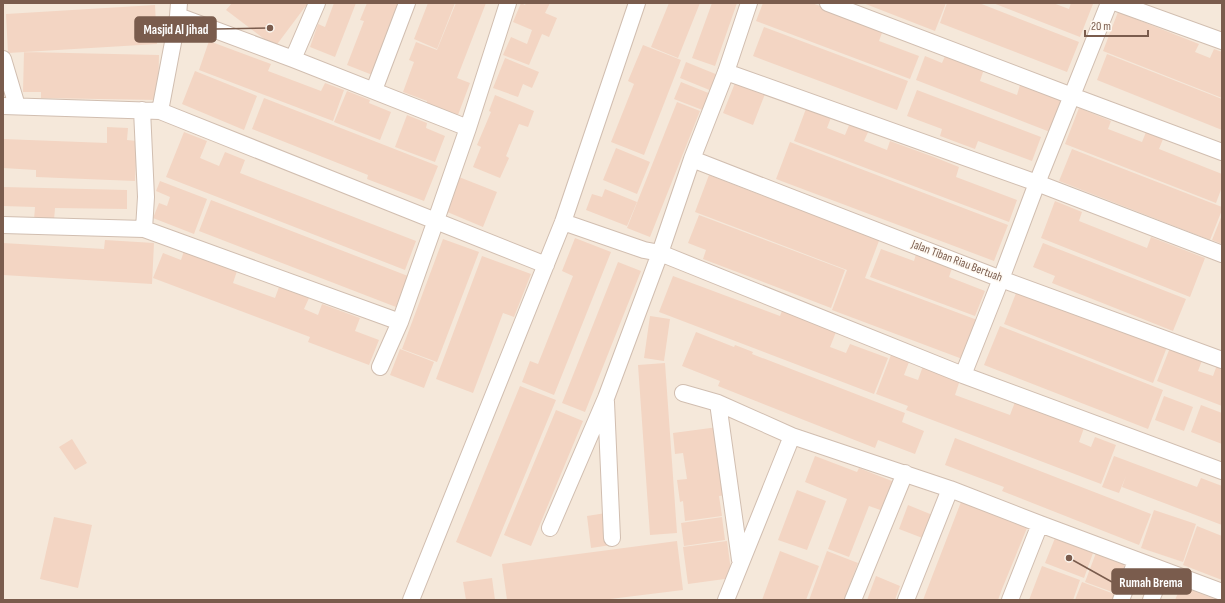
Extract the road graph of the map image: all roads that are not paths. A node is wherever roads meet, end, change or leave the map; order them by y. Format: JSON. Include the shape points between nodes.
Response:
{"nodes":[{"id":1,"x":316,"y":3,"type":"edge"},
{"id":2,"x":407,"y":3,"type":"edge"},
{"id":3,"x":508,"y":3,"type":"edge"},
{"id":4,"x":637,"y":3,"type":"edge"},
{"id":5,"x":749,"y":3,"type":"edge"},
{"id":6,"x":828,"y":3,"type":"edge"},
{"id":7,"x":1109,"y":3,"type":"edge"},
{"id":8,"x":1117,"y":3,"type":"edge"},
{"id":9,"x":179,"y":9,"type":"edge"},
{"id":10,"x":1222,"y":42,"type":"edge"},
{"id":11,"x":3,"y":59,"type":"edge"},
{"id":12,"x":293,"y":59,"type":"junction"},
{"id":13,"x":726,"y":72,"type":"junction"},
{"id":14,"x":374,"y":90,"type":"junction"},
{"id":15,"x":1072,"y":96,"type":"junction"},
{"id":16,"x":10,"y":106,"type":"edge"},
{"id":17,"x":142,"y":110,"type":"junction"},
{"id":18,"x":160,"y":111,"type":"junction"},
{"id":19,"x":468,"y":128,"type":"junction"},
{"id":20,"x":1222,"y":152,"type":"edge"},
{"id":21,"x":692,"y":159,"type":"junction"},
{"id":22,"x":1036,"y":183,"type":"junction"},
{"id":23,"x":436,"y":220,"type":"junction"},
{"id":24,"x":563,"y":222,"type":"junction"},
{"id":25,"x":3,"y":225,"type":"edge"},
{"id":26,"x":144,"y":229,"type":"junction"},
{"id":27,"x":660,"y":254,"type":"junction"},
{"id":28,"x":1222,"y":254,"type":"edge"},
{"id":29,"x":546,"y":265,"type":"junction"},
{"id":30,"x":1001,"y":278,"type":"junction"},
{"id":31,"x":400,"y":322,"type":"junction"},
{"id":32,"x":1222,"y":360,"type":"edge"},
{"id":33,"x":380,"y":368,"type":"dead end"},
{"id":34,"x":963,"y":376,"type":"junction"},
{"id":35,"x":683,"y":393,"type":"dead end"},
{"id":36,"x":606,"y":398,"type":"junction"},
{"id":37,"x":718,"y":403,"type":"junction"},
{"id":38,"x":792,"y":436,"type":"junction"},
{"id":39,"x":1222,"y":471,"type":"edge"},
{"id":40,"x":905,"y":473,"type":"junction"},
{"id":41,"x":950,"y":489,"type":"junction"},
{"id":42,"x":1040,"y":524,"type":"junction"},
{"id":43,"x":550,"y":528,"type":"dead end"},
{"id":44,"x":612,"y":538,"type":"dead end"},
{"id":45,"x":1136,"y":561,"type":"junction"},
{"id":46,"x":741,"y":562,"type":"junction"},
{"id":47,"x":1163,"y":570,"type":"junction"},
{"id":48,"x":1222,"y":592,"type":"edge"},
{"id":49,"x":411,"y":600,"type":"edge"},
{"id":50,"x":726,"y":600,"type":"edge"},
{"id":51,"x":853,"y":600,"type":"edge"},
{"id":52,"x":906,"y":600,"type":"edge"},
{"id":53,"x":1010,"y":600,"type":"edge"},
{"id":54,"x":1121,"y":600,"type":"edge"},
{"id":55,"x":1152,"y":600,"type":"edge"}],
"edges":[{"from":1,"to":12,"type":"street"},
{"from":2,"to":14,"type":"street"},
{"from":3,"to":19,"type":"street"},
{"from":4,"to":24,"type":"street"},
{"from":5,"to":13,"type":"street"},
{"from":6,"to":15,"type":"street"},
{"from":7,"to":15,"type":"street"},
{"from":8,"to":10,"type":"street"},
{"from":9,"to":12,"type":"street"},
{"from":9,"to":18,"type":"street"},
{"from":11,"to":16,"type":"street"},
{"from":12,"to":14,"type":"street"},
{"from":13,"to":21,"type":"street"},
{"from":13,"to":22,"type":"street"},
{"from":14,"to":19,"type":"street"},
{"from":15,"to":20,"type":"street"},
{"from":15,"to":22,"type":"street"},
{"from":16,"to":17,"type":"street"},
{"from":17,"to":18,"type":"street"},
{"from":17,"to":26,"type":"street","via":[[146,197]]},
{"from":18,"to":23,"type":"street"},
{"from":19,"to":23,"type":"street"},
{"from":21,"to":27,"type":"street"},
{"from":21,"to":30,"type":"street","name":"Jalan Tiban Riau Bertuah"},
{"from":22,"to":28,"type":"street"},
{"from":22,"to":30,"type":"street"},
{"from":23,"to":29,"type":"street"},
{"from":23,"to":31,"type":"street"},
{"from":24,"to":27,"type":"street"},
{"from":24,"to":29,"type":"street"},
{"from":25,"to":26,"type":"street"},
{"from":26,"to":31,"type":"street"},
{"from":27,"to":34,"type":"street"},
{"from":27,"to":36,"type":"street"},
{"from":29,"to":49,"type":"street"},
{"from":30,"to":32,"type":"street","name":"Jalan Tiban Riau Bertuah"},
{"from":30,"to":34,"type":"street"},
{"from":31,"to":33,"type":"street"},
{"from":34,"to":39,"type":"street"},
{"from":35,"to":37,"type":"street"},
{"from":36,"to":43,"type":"street"},
{"from":36,"to":44,"type":"street"},
{"from":37,"to":38,"type":"street"},
{"from":37,"to":46,"type":"street"},
{"from":38,"to":40,"type":"street"},
{"from":38,"to":46,"type":"street"},
{"from":40,"to":41,"type":"street"},
{"from":40,"to":51,"type":"street"},
{"from":41,"to":42,"type":"street"},
{"from":41,"to":52,"type":"street"},
{"from":42,"to":45,"type":"street"},
{"from":42,"to":53,"type":"street"},
{"from":45,"to":47,"type":"street"},
{"from":45,"to":54,"type":"street"},
{"from":46,"to":50,"type":"street"},
{"from":47,"to":48,"type":"street"},
{"from":47,"to":55,"type":"street"}]}
